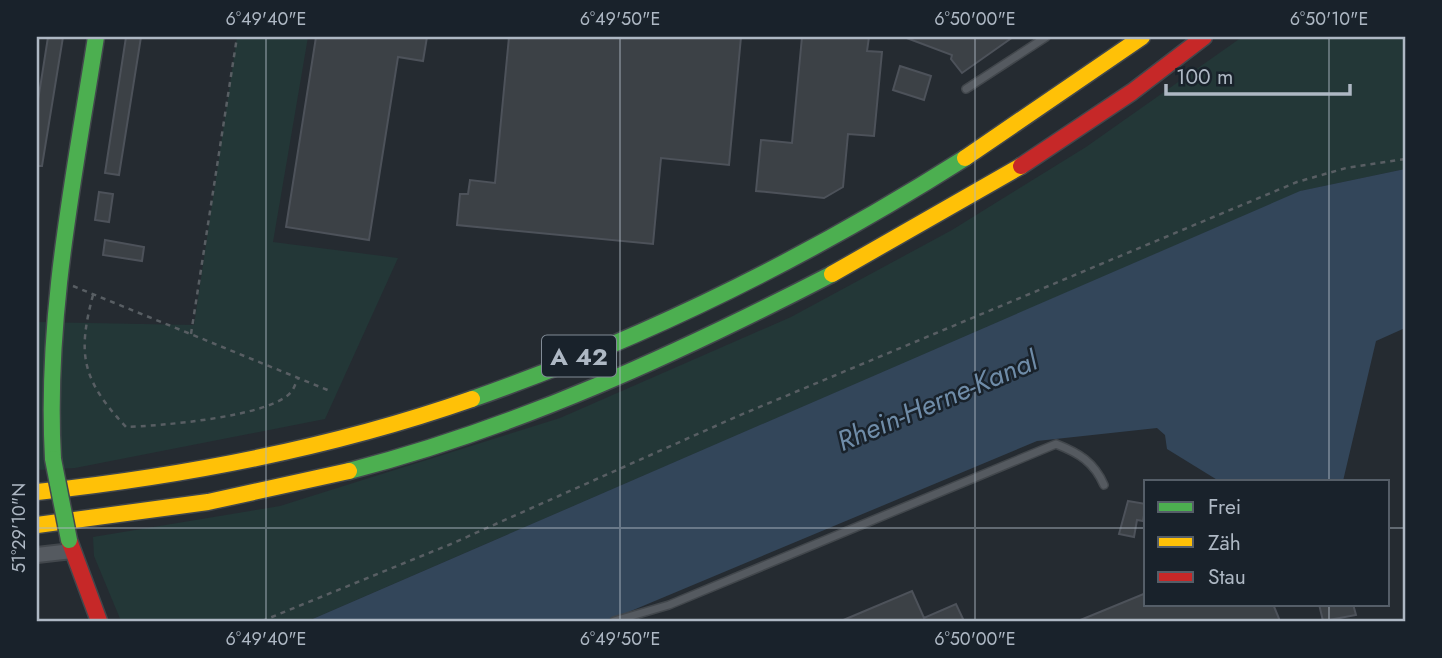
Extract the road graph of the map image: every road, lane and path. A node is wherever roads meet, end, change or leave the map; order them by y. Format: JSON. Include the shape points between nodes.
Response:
{"nodes":[{"id":1,"x":96,"y":37,"type":"edge"},
{"id":2,"x":237,"y":37,"type":"edge"},
{"id":3,"x":1046,"y":37,"type":"edge"},
{"id":4,"x":1142,"y":37,"type":"edge"},
{"id":5,"x":1204,"y":37,"type":"edge"},
{"id":6,"x":967,"y":89,"type":"dead end"},
{"id":7,"x":1405,"y":159,"type":"edge"},
{"id":8,"x":59,"y":279,"type":"junction"},
{"id":9,"x":93,"y":295,"type":"junction"},
{"id":10,"x":37,"y":317,"type":"edge"},
{"id":11,"x":54,"y":320,"type":"junction"},
{"id":12,"x":191,"y":335,"type":"junction"},
{"id":13,"x":298,"y":377,"type":"junction"},
{"id":14,"x":330,"y":391,"type":"dead end"},
{"id":15,"x":1104,"y":485,"type":"dead end"},
{"id":16,"x":37,"y":492,"type":"edge"},
{"id":17,"x":37,"y":525,"type":"edge"},
{"id":18,"x":71,"y":545,"type":"junction"},
{"id":19,"x":37,"y":555,"type":"edge"},
{"id":20,"x":99,"y":621,"type":"edge"},
{"id":21,"x":262,"y":621,"type":"edge"},
{"id":22,"x":614,"y":621,"type":"edge"}],
"edges":[{"from":1,"to":8,"type":"main road"},
{"from":2,"to":12,"type":"path"},
{"from":3,"to":6,"type":"lane"},
{"from":4,"to":16,"type":"main road","number":"A 42","via":[[1000,138],[813,247],[537,375],[430,413],[307,447],[181,474]]},
{"from":5,"to":17,"type":"main road","number":"A 42","via":[[1062,141],[951,208],[755,313],[549,405],[439,444],[312,481],[183,507]]},
{"from":7,"to":21,"type":"path","via":[[1297,182]]},
{"from":8,"to":9,"type":"path"},
{"from":8,"to":11,"type":"main road"},
{"from":9,"to":12,"type":"path"},
{"from":9,"to":13,"type":"path","via":[[83,332],[83,355],[100,394],[126,427],[194,421],[263,407],[291,393]]},
{"from":10,"to":11,"type":"street"},
{"from":11,"to":18,"type":"main road","bridge":true,"via":[[52,451]]},
{"from":12,"to":13,"type":"path"},
{"from":13,"to":14,"type":"path"},
{"from":15,"to":22,"type":"lane","via":[[1097,469],[1079,453],[1056,444],[669,606]]},
{"from":18,"to":19,"type":"street"},
{"from":18,"to":20,"type":"main road"}]}
